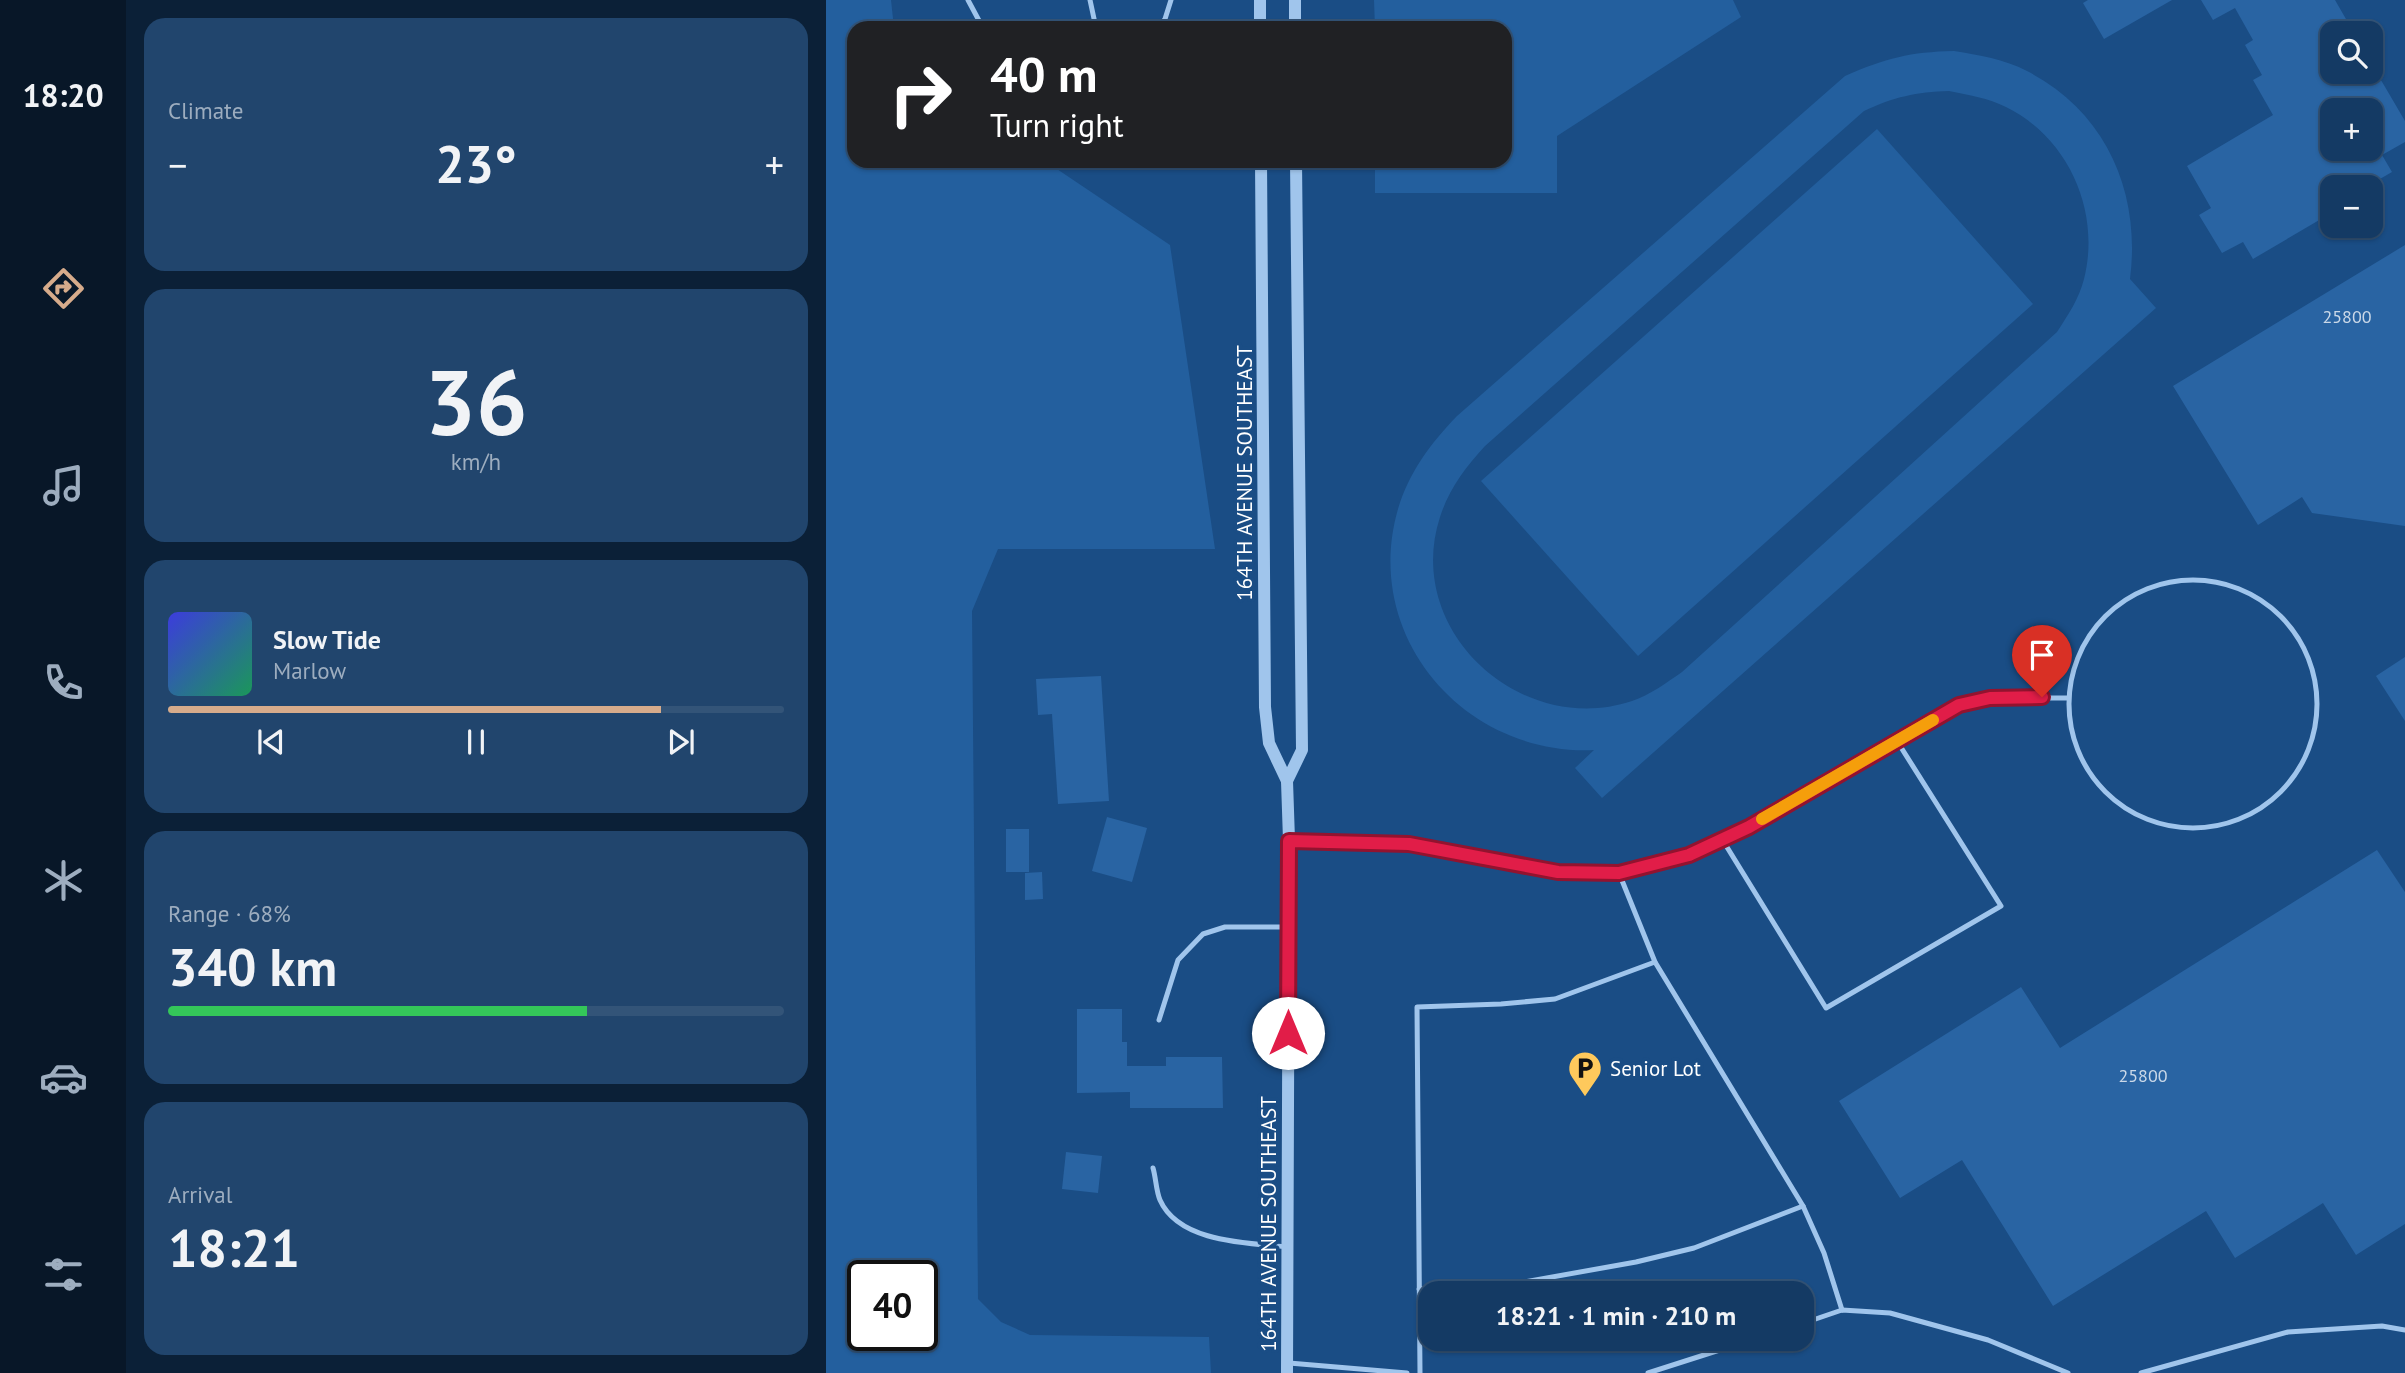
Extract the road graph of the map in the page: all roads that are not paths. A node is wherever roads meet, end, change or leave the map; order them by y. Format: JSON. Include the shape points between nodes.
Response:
{"nodes":[{"id":1,"x":968,"y":0,"type":"edge"},
{"id":2,"x":1090,"y":0,"type":"edge"},
{"id":3,"x":1171,"y":0,"type":"edge"},
{"id":4,"x":1260,"y":0,"type":"edge"},
{"id":5,"x":1295,"y":0,"type":"edge"},
{"id":6,"x":979,"y":21,"type":"edge"},
{"id":7,"x":1094,"y":21,"type":"edge"},
{"id":8,"x":1163,"y":21,"type":"edge"},
{"id":9,"x":1260,"y":21,"type":"edge"},
{"id":10,"x":1295,"y":21,"type":"edge"},
{"id":11,"x":1261,"y":168,"type":"edge"},
{"id":12,"x":1296,"y":168,"type":"edge"},
{"id":13,"x":2067,"y":698,"type":"junction"},
{"id":14,"x":1897,"y":741,"type":"junction"},
{"id":15,"x":1287,"y":781,"type":"junction"},
{"id":16,"x":1722,"y":839,"type":"junction"},
{"id":17,"x":1289,"y":841,"type":"junction"},
{"id":18,"x":1619,"y":873,"type":"junction"},
{"id":19,"x":1289,"y":928,"type":"junction"},
{"id":20,"x":1655,"y":962,"type":"junction"},
{"id":21,"x":1159,"y":1020,"type":"dead end"},
{"id":22,"x":1153,"y":1168,"type":"dead end"},
{"id":23,"x":1803,"y":1206,"type":"junction"},
{"id":24,"x":1288,"y":1247,"type":"junction"},
{"id":25,"x":1419,"y":1281,"type":"edge"},
{"id":26,"x":1530,"y":1281,"type":"edge"},
{"id":27,"x":1842,"y":1310,"type":"junction"},
{"id":28,"x":1814,"y":1320,"type":"edge"},
{"id":29,"x":2405,"y":1330,"type":"edge"},
{"id":30,"x":1420,"y":1351,"type":"edge"},
{"id":31,"x":1717,"y":1351,"type":"edge"},
{"id":32,"x":1287,"y":1368,"type":"edge"},
{"id":33,"x":1407,"y":1373,"type":"edge"},
{"id":34,"x":1420,"y":1373,"type":"edge"},
{"id":35,"x":1648,"y":1373,"type":"edge"},
{"id":36,"x":2068,"y":1373,"type":"edge"},
{"id":37,"x":2141,"y":1373,"type":"edge"}],
"edges":[{"from":1,"to":6,"type":"lane"},
{"from":2,"to":7,"type":"lane"},
{"from":3,"to":8,"type":"lane"},
{"from":4,"to":9,"type":"street"},
{"from":5,"to":10,"type":"street"},
{"from":11,"to":15,"type":"street","name":"164TH AVENUE SOUTHEAST","via":[[1265,707],[1269,743]]},
{"from":12,"to":15,"type":"street","name":"164TH AVENUE SOUTHEAST","via":[[1302,750]]},
{"from":13,"to":13,"type":"lane","via":[[2073,741],[2098,786],[2132,813],[2174,828],[2200,829],[2243,819],[2288,786],[2310,748],[2317,688],[2304,646],[2276,610],[2238,587],[2188,579],[2145,589],[2108,612],[2082,646]]},
{"from":13,"to":14,"type":"lane","via":[[1990,698],[1959,705]]},
{"from":14,"to":16,"type":"lane"},
{"from":14,"to":16,"type":"lane","via":[[2001,906],[1826,1007]]},
{"from":15,"to":17,"type":"street","name":"164TH AVENUE SOUTHEAST"},
{"from":16,"to":18,"type":"lane","via":[[1689,855]]},
{"from":17,"to":18,"type":"lane","via":[[1428,846],[1558,872]]},
{"from":17,"to":19,"type":"street","name":"164TH AVENUE SOUTHEAST"},
{"from":18,"to":20,"type":"lane"},
{"from":19,"to":21,"type":"lane","via":[[1225,927],[1203,934],[1178,960]]},
{"from":19,"to":24,"type":"street","name":"164TH AVENUE SOUTHEAST"},
{"from":20,"to":23,"type":"lane"},
{"from":20,"to":25,"type":"lane","via":[[1555,999],[1417,1007]]},
{"from":22,"to":24,"type":"lane","via":[[1161,1201],[1178,1223],[1228,1241]]},
{"from":23,"to":26,"type":"lane","via":[[1694,1248]]},
{"from":23,"to":27,"type":"lane"},
{"from":24,"to":32,"type":"street","name":"164TH AVENUE SOUTHEAST"},
{"from":27,"to":28,"type":"lane"},
{"from":27,"to":36,"type":"lane","via":[[1889,1312],[1976,1336]]},
{"from":29,"to":37,"type":"lane","via":[[2382,1326],[2288,1332]]},
{"from":30,"to":34,"type":"lane"},
{"from":31,"to":35,"type":"lane"},
{"from":32,"to":33,"type":"lane"}]}
